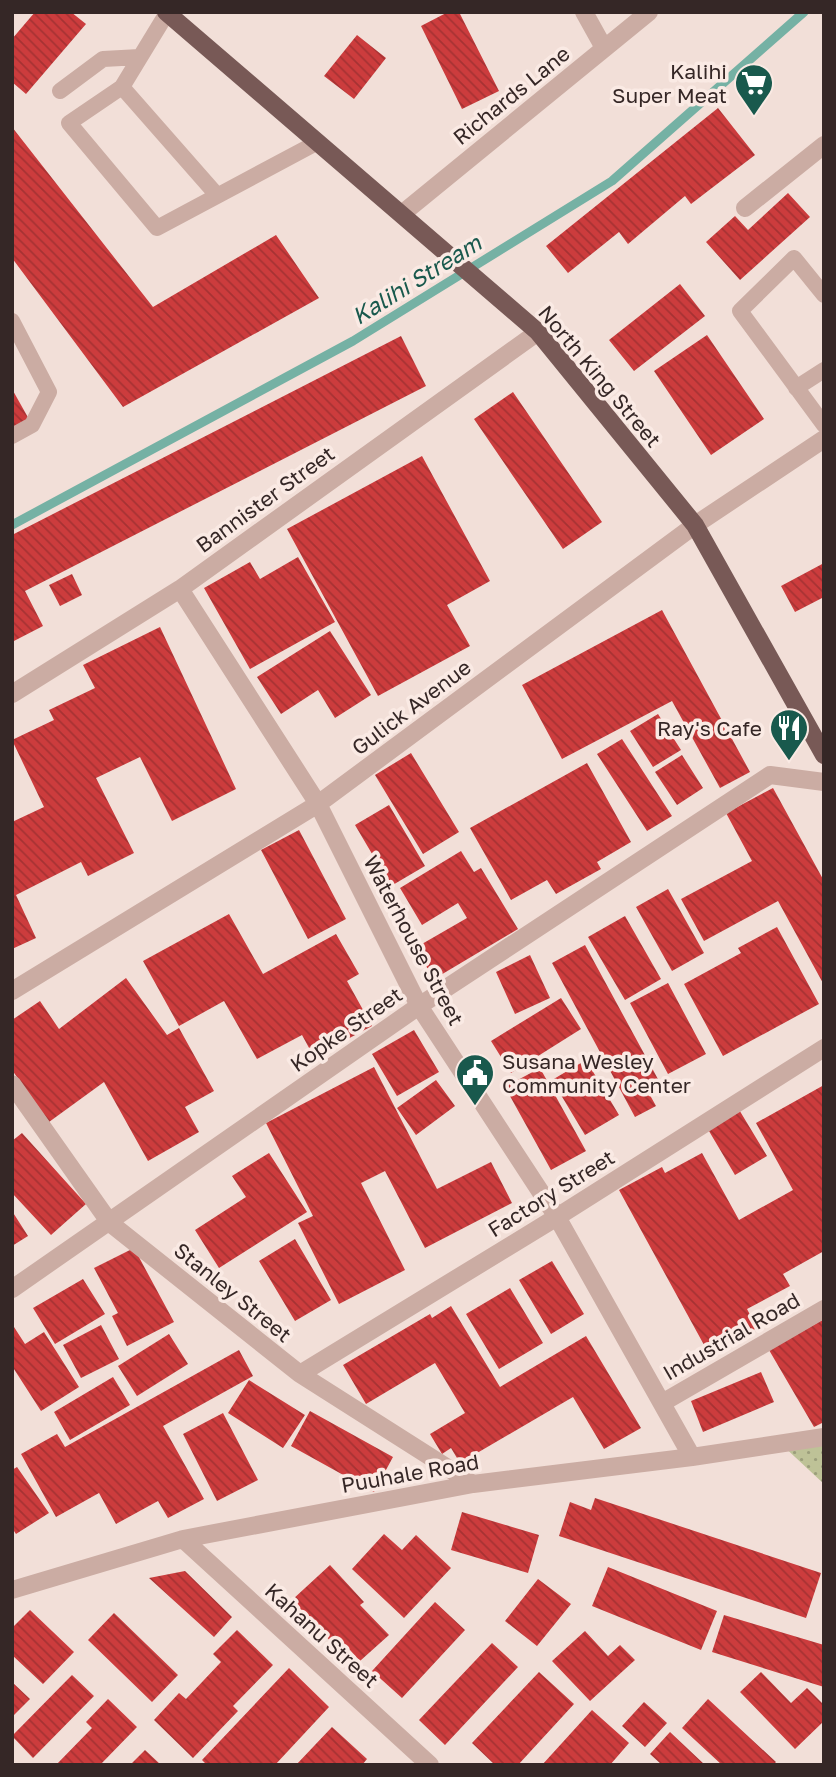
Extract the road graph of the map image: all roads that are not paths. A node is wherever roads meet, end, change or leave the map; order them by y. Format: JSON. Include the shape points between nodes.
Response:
{"nodes":[{"id":1,"x":584,"y":12,"type":"edge"},
{"id":2,"x":649,"y":12,"type":"edge"},
{"id":3,"x":166,"y":13,"type":"edge"},
{"id":4,"x":604,"y":48,"type":"junction"},
{"id":5,"x":140,"y":57,"type":"junction"},
{"id":6,"x":122,"y":87,"type":"junction"},
{"id":7,"x":60,"y":91,"type":"dead end"},
{"id":8,"x":318,"y":142,"type":"junction"},
{"id":9,"x":824,"y":145,"type":"edge"},
{"id":10,"x":216,"y":194,"type":"junction"},
{"id":11,"x":744,"y":208,"type":"dead end"},
{"id":12,"x":403,"y":213,"type":"junction"},
{"id":13,"x":824,"y":295,"type":"edge"},
{"id":14,"x":12,"y":321,"type":"edge"},
{"id":15,"x":538,"y":332,"type":"junction"},
{"id":16,"x":824,"y":370,"type":"edge"},
{"id":17,"x":796,"y":388,"type":"junction"},
{"id":18,"x":824,"y":425,"type":"edge"},
{"id":19,"x":12,"y":436,"type":"edge"},
{"id":20,"x":824,"y":439,"type":"edge"},
{"id":21,"x":695,"y":525,"type":"junction"},
{"id":22,"x":180,"y":589,"type":"junction"},
{"id":23,"x":12,"y":694,"type":"edge"},
{"id":24,"x":824,"y":755,"type":"edge"},
{"id":25,"x":824,"y":782,"type":"edge"},
{"id":26,"x":318,"y":804,"type":"junction"},
{"id":27,"x":12,"y":991,"type":"edge"},
{"id":28,"x":419,"y":1006,"type":"junction"},
{"id":29,"x":824,"y":1048,"type":"edge"},
{"id":30,"x":12,"y":1084,"type":"edge"},
{"id":31,"x":557,"y":1217,"type":"junction"},
{"id":32,"x":110,"y":1223,"type":"junction"},
{"id":33,"x":12,"y":1289,"type":"edge"},
{"id":34,"x":824,"y":1309,"type":"edge"},
{"id":35,"x":300,"y":1374,"type":"junction"},
{"id":36,"x":662,"y":1403,"type":"junction"},
{"id":37,"x":824,"y":1437,"type":"edge"},
{"id":38,"x":692,"y":1457,"type":"junction"},
{"id":39,"x":473,"y":1484,"type":"junction"},
{"id":40,"x":183,"y":1539,"type":"junction"},
{"id":41,"x":12,"y":1590,"type":"edge"},
{"id":42,"x":430,"y":1765,"type":"edge"}],
"edges":[{"from":1,"to":4,"type":"street"},
{"from":2,"to":4,"type":"street","name":"Richards Lane"},
{"from":3,"to":5,"type":"lane"},
{"from":3,"to":8,"type":"main road","name":"North King Street"},
{"from":4,"to":12,"type":"street","name":"Richards Lane"},
{"from":5,"to":6,"type":"lane"},
{"from":5,"to":7,"type":"lane","via":[[103,60]]},
{"from":6,"to":10,"type":"lane"},
{"from":6,"to":10,"type":"lane","via":[[69,123],[157,228]]},
{"from":8,"to":10,"type":"lane"},
{"from":8,"to":12,"type":"main road","name":"North King Street"},
{"from":9,"to":11,"type":"street"},
{"from":12,"to":15,"type":"main road","name":"North King Street"},
{"from":13,"to":17,"type":"lane","via":[[794,258],[740,311]]},
{"from":14,"to":19,"type":"lane","via":[[50,392],[32,425]]},
{"from":15,"to":21,"type":"main road","name":"North King Street"},
{"from":15,"to":22,"type":"street","name":"Bannister Street"},
{"from":16,"to":17,"type":"lane"},
{"from":17,"to":18,"type":"lane"},
{"from":20,"to":21,"type":"street","name":"Gulick Avenue"},
{"from":21,"to":24,"type":"main road","name":"North King Street"},
{"from":21,"to":26,"type":"street","name":"Gulick Avenue"},
{"from":22,"to":23,"type":"street","name":"Bannister Street"},
{"from":22,"to":26,"type":"street","name":"Waterhouse Street"},
{"from":25,"to":28,"type":"street","name":"Kopke Street","via":[[770,775]]},
{"from":26,"to":27,"type":"street","name":"Gulick Avenue"},
{"from":26,"to":28,"type":"street","name":"Waterhouse Street"},
{"from":28,"to":31,"type":"street","name":"Waterhouse Street"},
{"from":28,"to":32,"type":"street","name":"Kopke Street"},
{"from":29,"to":31,"type":"street","name":"Factory Street"},
{"from":30,"to":32,"type":"street","name":"Stanley Street"},
{"from":31,"to":35,"type":"street","name":"Factory Street"},
{"from":31,"to":36,"type":"street","name":"Waterhouse Street"},
{"from":32,"to":33,"type":"street","name":"Kopke Street"},
{"from":32,"to":35,"type":"street","name":"Stanley Street"},
{"from":34,"to":36,"type":"street","name":"Industrial Road"},
{"from":35,"to":39,"type":"street","name":"Stanley Street"},
{"from":36,"to":38,"type":"street","name":"Waterhouse Street"},
{"from":37,"to":38,"type":"street","name":"Puuhale Road"},
{"from":38,"to":39,"type":"street","name":"Puuhale Road"},
{"from":39,"to":40,"type":"street","name":"Puuhale Road"},
{"from":40,"to":41,"type":"street","name":"Puuhale Road"},
{"from":40,"to":42,"type":"street","name":"Kahanu Street"}]}
